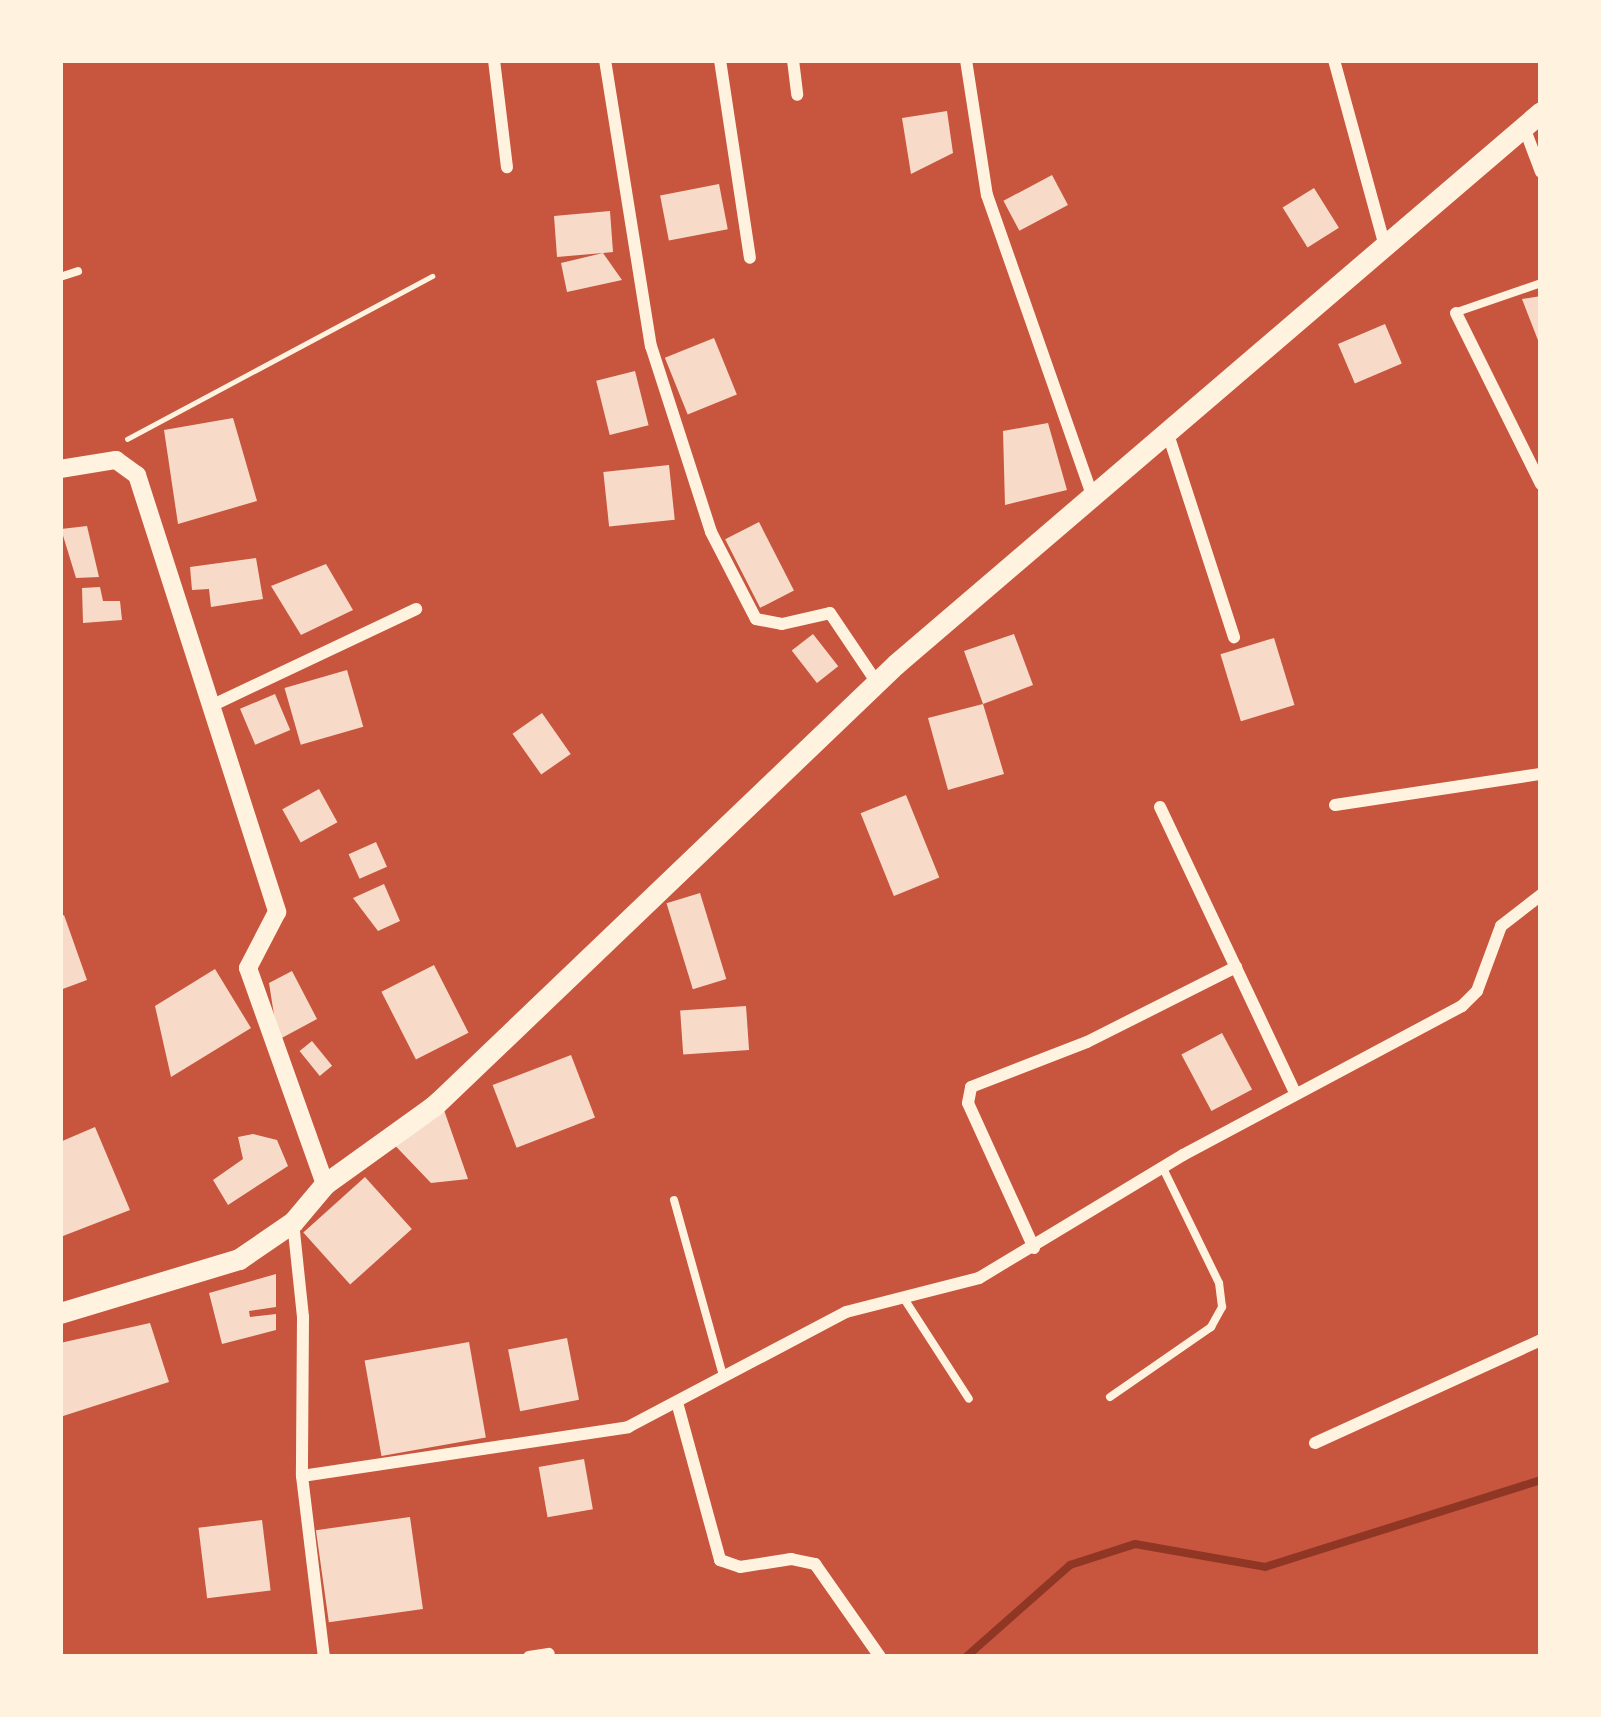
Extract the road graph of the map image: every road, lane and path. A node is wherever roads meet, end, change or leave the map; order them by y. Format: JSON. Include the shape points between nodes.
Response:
{"nodes":[{"id":1,"x":494,"y":60,"type":"edge"},
{"id":2,"x":605,"y":60,"type":"edge"},
{"id":3,"x":720,"y":60,"type":"edge"},
{"id":4,"x":793,"y":60,"type":"edge"},
{"id":5,"x":966,"y":60,"type":"edge"},
{"id":6,"x":1334,"y":60,"type":"edge"},
{"id":7,"x":797,"y":95,"type":"dead end"},
{"id":8,"x":1533,"y":120,"type":"edge"},
{"id":9,"x":507,"y":167,"type":"dead end"},
{"id":10,"x":1541,"y":172,"type":"edge"},
{"id":11,"x":1385,"y":247,"type":"junction"},
{"id":12,"x":750,"y":258,"type":"dead end"},
{"id":13,"x":78,"y":271,"type":"dead end"},
{"id":14,"x":432,"y":276,"type":"dead end"},
{"id":15,"x":60,"y":278,"type":"edge"},
{"id":16,"x":1541,"y":283,"type":"edge"},
{"id":17,"x":1456,"y":313,"type":"joint"},
{"id":18,"x":1167,"y":431,"type":"junction"},
{"id":19,"x":116,"y":460,"type":"junction"},
{"id":20,"x":60,"y":469,"type":"edge"},
{"id":21,"x":1541,"y":484,"type":"edge"},
{"id":22,"x":1093,"y":497,"type":"junction"},
{"id":23,"x":416,"y":610,"type":"dead end"},
{"id":24,"x":1234,"y":637,"type":"dead end"},
{"id":25,"x":877,"y":683,"type":"junction"},
{"id":26,"x":211,"y":706,"type":"junction"},
{"id":27,"x":1541,"y":774,"type":"edge"},
{"id":28,"x":1335,"y":806,"type":"dead end"},
{"id":29,"x":1160,"y":807,"type":"dead end"},
{"id":30,"x":1541,"y":895,"type":"edge"},
{"id":31,"x":1236,"y":967,"type":"junction"},
{"id":32,"x":1295,"y":1093,"type":"junction"},
{"id":33,"x":1163,"y":1168,"type":"junction"},
{"id":34,"x":326,"y":1184,"type":"junction"},
{"id":35,"x":674,"y":1200,"type":"dead end"},
{"id":36,"x":293,"y":1222,"type":"junction"},
{"id":37,"x":1034,"y":1249,"type":"junction"},
{"id":38,"x":902,"y":1296,"type":"junction"},
{"id":39,"x":60,"y":1313,"type":"edge"},
{"id":40,"x":1541,"y":1340,"type":"edge"},
{"id":41,"x":723,"y":1376,"type":"junction"},
{"id":42,"x":1110,"y":1397,"type":"dead end"},
{"id":43,"x":969,"y":1399,"type":"dead end"},
{"id":44,"x":677,"y":1406,"type":"junction"},
{"id":45,"x":1315,"y":1443,"type":"dead end"},
{"id":46,"x":302,"y":1476,"type":"junction"},
{"id":47,"x":549,"y":1654,"type":"edge"},
{"id":48,"x":324,"y":1657,"type":"edge"},
{"id":49,"x":529,"y":1657,"type":"edge"},
{"id":50,"x":880,"y":1657,"type":"edge"}],
"edges":[{"from":1,"to":9,"type":"street"},
{"from":2,"to":25,"type":"street","via":[[651,346],[711,532],[756,619],[782,624],[830,613]]},
{"from":3,"to":12,"type":"street"},
{"from":4,"to":7,"type":"street"},
{"from":5,"to":22,"type":"street","via":[[987,195]]},
{"from":6,"to":11,"type":"street"},
{"from":8,"to":10,"type":"street"},
{"from":8,"to":11,"type":"main road"},
{"from":11,"to":18,"type":"main road"},
{"from":13,"to":15,"type":"lane"},
{"from":14,"to":19,"type":"path","via":[[136,429]]},
{"from":16,"to":17,"type":"lane"},
{"from":17,"to":21,"type":"street"},
{"from":18,"to":22,"type":"main road"},
{"from":18,"to":24,"type":"street"},
{"from":19,"to":20,"type":"street"},
{"from":19,"to":26,"type":"street","via":[[137,476]]},
{"from":22,"to":25,"type":"main road"},
{"from":23,"to":26,"type":"street"},
{"from":25,"to":34,"type":"main road","via":[[435,1105]]},
{"from":26,"to":34,"type":"street","via":[[277,912],[248,968]]},
{"from":27,"to":28,"type":"street"},
{"from":29,"to":31,"type":"street"},
{"from":30,"to":32,"type":"street","via":[[1501,926],[1477,991],[1462,1006]]},
{"from":31,"to":32,"type":"street"},
{"from":31,"to":37,"type":"street","via":[[968,1092]]},
{"from":32,"to":33,"type":"street"},
{"from":33,"to":37,"type":"street"},
{"from":33,"to":42,"type":"lane","via":[[1219,1283],[1222,1307],[1211,1328]]},
{"from":34,"to":36,"type":"main road"},
{"from":35,"to":41,"type":"lane"},
{"from":36,"to":39,"type":"main road","via":[[239,1259]]},
{"from":36,"to":46,"type":"street","via":[[303,1317]]},
{"from":37,"to":38,"type":"street","via":[[979,1277]]},
{"from":38,"to":41,"type":"street","via":[[847,1312]]},
{"from":38,"to":43,"type":"lane"},
{"from":40,"to":45,"type":"street"},
{"from":41,"to":44,"type":"street"},
{"from":44,"to":46,"type":"street","via":[[628,1427],[533,1446]]},
{"from":44,"to":50,"type":"street","via":[[719,1560],[740,1568],[791,1558],[815,1564]]},
{"from":46,"to":48,"type":"street"},
{"from":47,"to":49,"type":"street"}]}
